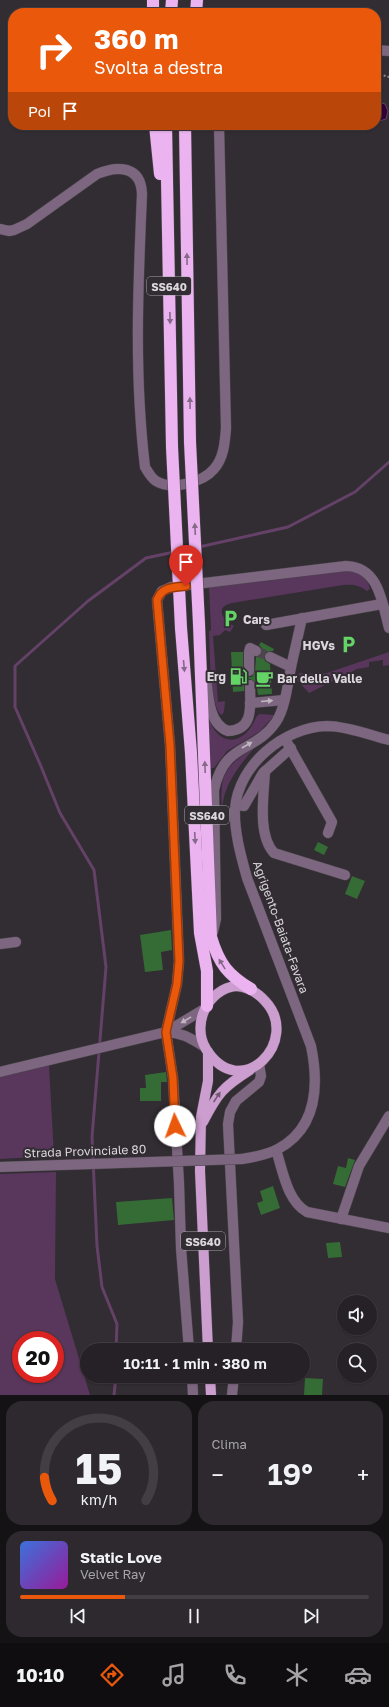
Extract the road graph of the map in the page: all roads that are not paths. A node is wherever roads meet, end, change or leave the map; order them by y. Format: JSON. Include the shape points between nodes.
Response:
{"nodes":[{"id":1,"x":156,"y":130,"type":"edge"},
{"id":2,"x":166,"y":130,"type":"edge"},
{"id":3,"x":185,"y":130,"type":"edge"},
{"id":4,"x":219,"y":130,"type":"edge"},
{"id":5,"x":2,"y":232,"type":"edge"},
{"id":6,"x":168,"y":247,"type":"junction"},
{"id":7,"x":382,"y":604,"type":"junction"},
{"id":8,"x":302,"y":618,"type":"junction"},
{"id":9,"x":199,"y":624,"type":"junction"},
{"id":10,"x":266,"y":625,"type":"dead end"},
{"id":11,"x":389,"y":628,"type":"edge"},
{"id":12,"x":256,"y":651,"type":"dead end"},
{"id":13,"x":270,"y":657,"type":"tunnel mouth"},
{"id":14,"x":291,"y":667,"type":"junction"},
{"id":15,"x":249,"y":671,"type":"dead end"},
{"id":16,"x":250,"y":685,"type":"dead end"},
{"id":17,"x":284,"y":700,"type":"junction"},
{"id":18,"x":250,"y":703,"type":"junction"},
{"id":19,"x":285,"y":739,"type":"junction"},
{"id":20,"x":389,"y":740,"type":"edge"},
{"id":21,"x":291,"y":748,"type":"junction"},
{"id":22,"x":265,"y":771,"type":"junction"},
{"id":23,"x":236,"y":805,"type":"junction"},
{"id":24,"x":328,"y":833,"type":"dead end"},
{"id":25,"x":345,"y":875,"type":"dead end"},
{"id":26,"x":211,"y":937,"type":"junction"},
{"id":27,"x":16,"y":942,"type":"dead end"},
{"id":28,"x":0,"y":944,"type":"edge"},
{"id":29,"x":251,"y":989,"type":"junction"},
{"id":30,"x":206,"y":1007,"type":"junction"},
{"id":31,"x":166,"y":1032,"type":"junction"},
{"id":32,"x":207,"y":1049,"type":"junction"},
{"id":33,"x":257,"y":1066,"type":"junction"},
{"id":34,"x":0,"y":1072,"type":"edge"},
{"id":35,"x":389,"y":1116,"type":"edge"},
{"id":36,"x":200,"y":1132,"type":"junction"},
{"id":37,"x":276,"y":1150,"type":"junction"},
{"id":38,"x":242,"y":1159,"type":"joint"},
{"id":39,"x":0,"y":1167,"type":"edge"},
{"id":40,"x":341,"y":1219,"type":"junction"},
{"id":41,"x":389,"y":1228,"type":"edge"},
{"id":42,"x":188,"y":1343,"type":"edge"},
{"id":43,"x":208,"y":1343,"type":"edge"},
{"id":44,"x":236,"y":1343,"type":"edge"},
{"id":45,"x":192,"y":1383,"type":"edge"},
{"id":46,"x":210,"y":1383,"type":"edge"},
{"id":47,"x":233,"y":1383,"type":"edge"},
{"id":48,"x":193,"y":1395,"type":"edge"},
{"id":49,"x":210,"y":1395,"type":"edge"},
{"id":50,"x":232,"y":1395,"type":"edge"}],
"edges":[{"from":1,"to":6,"type":"highway"},
{"from":2,"to":6,"type":"highway","number":"SS640"},
{"from":9,"to":3,"type":"highway","number":"SS640","one_way":true,"bridge":true,"via":[[190,442]]},
{"from":4,"to":5,"type":"street","via":[[226,428],[220,460],[214,469],[199,480],[186,484],[166,485],[157,482],[145,466],[139,406],[138,284],[142,194],[137,178],[127,170],[108,169],[97,174],[27,224]]},
{"from":6,"to":30,"type":"highway","number":"SS640","one_way":true,"bridge":true,"via":[[172,447],[181,628],[191,753],[200,933],[207,971]]},
{"from":7,"to":8,"type":"street"},
{"from":7,"to":11,"type":"street"},
{"from":7,"to":31,"type":"street","via":[[370,575],[350,566],[171,587],[159,595],[157,605],[170,745],[179,961],[177,984]]},
{"from":8,"to":10,"type":"street"},
{"from":8,"to":14,"type":"street"},
{"from":9,"to":18,"type":"street","via":[[209,698],[216,722],[228,730],[241,727],[248,719]]},
{"from":26,"to":9,"type":"highway","number":"SS640","one_way":true},
{"from":12,"to":15,"type":"street","via":[[250,648]]},
{"from":13,"to":14,"type":"street"},
{"from":14,"to":17,"type":"street"},
{"from":16,"to":18,"type":"street"},
{"from":18,"to":17,"type":"street","one_way":true},
{"from":26,"to":17,"type":"street","one_way":true,"via":[[216,919],[216,779],[220,769],[236,751],[273,726],[280,715]]},
{"from":19,"to":20,"type":"street","name":"Agrigento-Baiata-Favara","via":[[310,729],[327,726]]},
{"from":19,"to":21,"type":"street"},
{"from":19,"to":23,"type":"street","name":"Agrigento-Baiata-Favara","via":[[272,747],[255,764],[242,783]]},
{"from":21,"to":22,"type":"street"},
{"from":21,"to":24,"type":"street","via":[[332,822]]},
{"from":22,"to":23,"type":"street","via":[[244,806]]},
{"from":22,"to":25,"type":"street","via":[[264,830],[270,849],[274,853]]},
{"from":23,"to":37,"type":"street","name":"Agrigento-Baiata-Favara","via":[[240,850],[247,878],[311,1046],[316,1066],[312,1108],[296,1134]]},
{"from":29,"to":26,"type":"highway","number":"SS640","one_way":true,"via":[[237,981],[224,968],[215,952]]},
{"from":27,"to":28,"type":"street"},
{"from":29,"to":30,"type":"main road","via":[[241,986],[226,988],[217,993]]},
{"from":29,"to":33,"type":"main road","via":[[269,1005],[275,1022],[273,1045]]},
{"from":30,"to":31,"type":"street","one_way":true},
{"from":30,"to":32,"type":"main road","via":[[201,1027]]},
{"from":31,"to":32,"type":"street","via":[[188,1036]]},
{"from":31,"to":34,"type":"street"},
{"from":31,"to":42,"type":"street","via":[[173,1078]]},
{"from":32,"to":33,"type":"main road","via":[[220,1064],[229,1069],[245,1070]]},
{"from":32,"to":36,"type":"main road","via":[[208,1081]]},
{"from":36,"to":33,"type":"main road","one_way":true,"via":[[208,1112],[222,1090]]},
{"from":33,"to":44,"type":"street","via":[[261,1076],[259,1082],[236,1101],[230,1112],[228,1124],[238,1322]]},
{"from":35,"to":40,"type":"street","via":[[359,1166]]},
{"from":36,"to":43,"type":"main road","number":"SS640"},
{"from":37,"to":38,"type":"street","name":"Agrigento-Baiata-Favara"},
{"from":37,"to":40,"type":"street","via":[[298,1206],[307,1212]]},
{"from":38,"to":39,"type":"street","name":"Strada Provinciale 80","bridge":true},
{"from":40,"to":41,"type":"street"},
{"from":45,"to":48,"type":"street"},
{"from":46,"to":49,"type":"main road"},
{"from":47,"to":50,"type":"street"}]}
